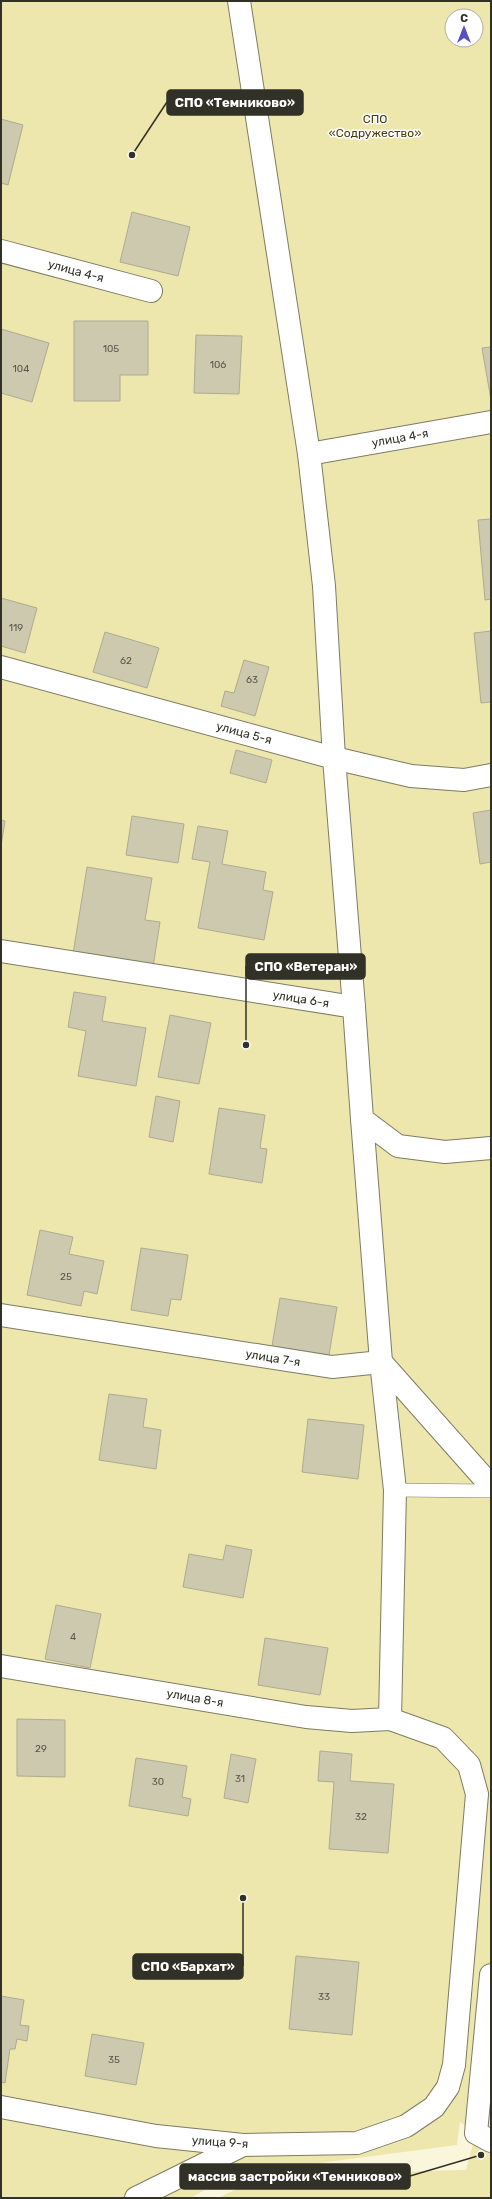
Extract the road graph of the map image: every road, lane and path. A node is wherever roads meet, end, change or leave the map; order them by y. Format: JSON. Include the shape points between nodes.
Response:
{"nodes":[{"id":1,"x":239,"y":1,"type":"edge"},
{"id":2,"x":1,"y":251,"type":"edge"},
{"id":3,"x":151,"y":291,"type":"dead end"},
{"id":4,"x":491,"y":422,"type":"edge"},
{"id":5,"x":309,"y":454,"type":"junction"},
{"id":6,"x":1,"y":667,"type":"edge"},
{"id":7,"x":334,"y":758,"type":"junction"},
{"id":8,"x":491,"y":776,"type":"edge"},
{"id":9,"x":1,"y":951,"type":"edge"},
{"id":10,"x":354,"y":1007,"type":"junction"},
{"id":11,"x":362,"y":1119,"type":"junction"},
{"id":12,"x":491,"y":1148,"type":"edge"},
{"id":13,"x":1,"y":1314,"type":"edge"},
{"id":14,"x":381,"y":1362,"type":"junction"},
{"id":15,"x":491,"y":1486,"type":"edge"},
{"id":16,"x":395,"y":1490,"type":"junction"},
{"id":17,"x":491,"y":1491,"type":"edge"},
{"id":18,"x":1,"y":1666,"type":"edge"},
{"id":19,"x":390,"y":1719,"type":"junction"},
{"id":20,"x":491,"y":1975,"type":"edge"},
{"id":21,"x":1,"y":2107,"type":"edge"},
{"id":22,"x":484,"y":2137,"type":"edge"},
{"id":23,"x":243,"y":2145,"type":"junction"},
{"id":24,"x":136,"y":2198,"type":"edge"}],
"edges":[{"from":1,"to":5,"type":"street"},
{"from":2,"to":3,"type":"street","name":"улица 4-я"},
{"from":4,"to":5,"type":"street","name":"улица 4-я"},
{"from":5,"to":7,"type":"street","via":[[324,586]]},
{"from":6,"to":7,"type":"street","name":"улица 5-я"},
{"from":7,"to":8,"type":"street","name":"улица 5-я","via":[[411,776],[464,780]]},
{"from":7,"to":10,"type":"street"},
{"from":9,"to":10,"type":"street","name":"улица 6-я"},
{"from":10,"to":11,"type":"street"},
{"from":11,"to":12,"type":"street","via":[[398,1146],[445,1152]]},
{"from":11,"to":14,"type":"street"},
{"from":13,"to":14,"type":"street","name":"улица 7-я","via":[[332,1367]]},
{"from":14,"to":15,"type":"street"},
{"from":14,"to":16,"type":"street"},
{"from":16,"to":17,"type":"lane"},
{"from":16,"to":19,"type":"street"},
{"from":18,"to":19,"type":"street","name":"улица 8-я","via":[[306,1717],[352,1721]]},
{"from":19,"to":23,"type":"street","name":"улица 9-я","via":[[443,1738],[469,1765],[477,1794],[454,2065],[448,2087],[434,2108],[406,2126],[357,2143]]},
{"from":20,"to":22,"type":"street"},
{"from":21,"to":23,"type":"street","name":"улица 9-я","via":[[156,2136]]},
{"from":23,"to":24,"type":"street"}]}
